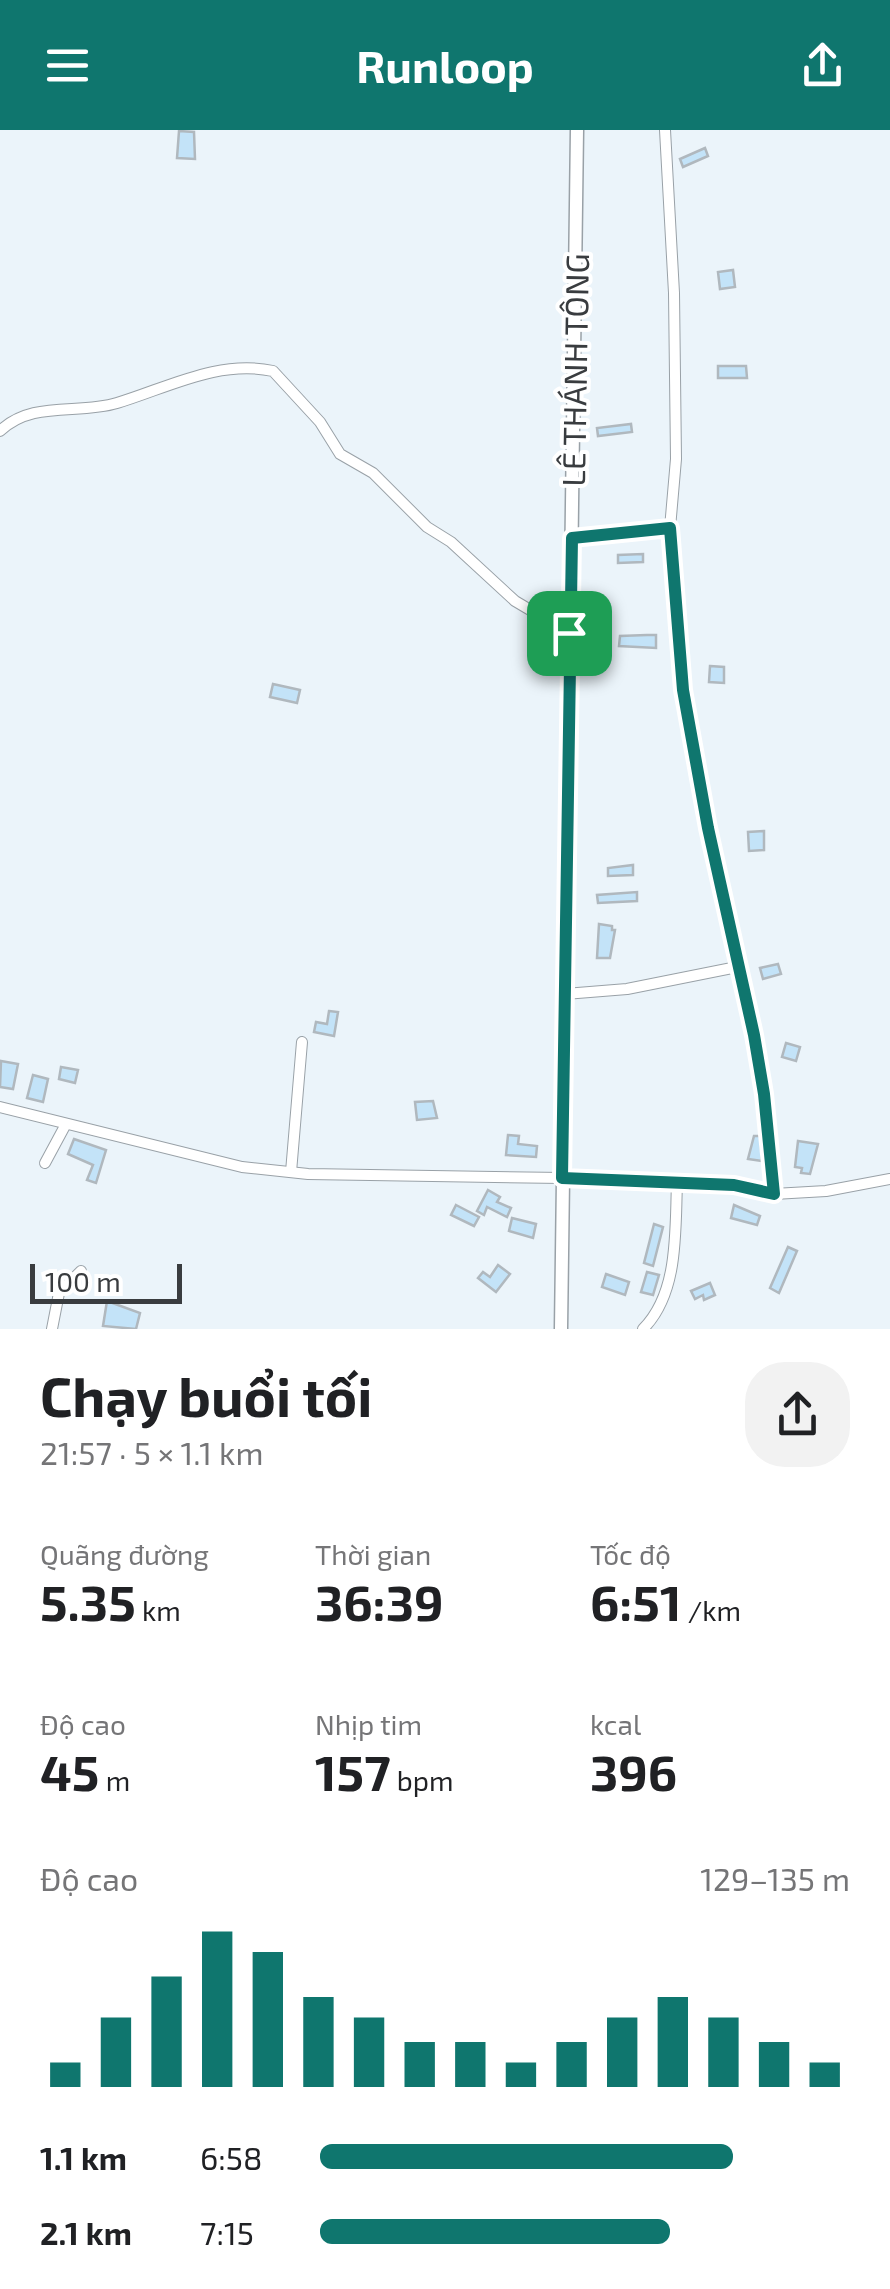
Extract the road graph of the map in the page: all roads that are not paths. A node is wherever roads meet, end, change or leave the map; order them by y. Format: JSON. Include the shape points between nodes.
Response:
{"nodes":[{"id":1,"x":577,"y":130,"type":"edge"},
{"id":2,"x":665,"y":130,"type":"edge"},
{"id":3,"x":0,"y":431,"type":"edge"},
{"id":4,"x":670,"y":528,"type":"junction"},
{"id":5,"x":572,"y":538,"type":"junction"},
{"id":6,"x":569,"y":633,"type":"junction"},
{"id":7,"x":737,"y":967,"type":"junction"},
{"id":8,"x":565,"y":994,"type":"junction"},
{"id":9,"x":302,"y":1042,"type":"dead end"},
{"id":10,"x":0,"y":1108,"type":"edge"},
{"id":11,"x":66,"y":1124,"type":"junction"},
{"id":12,"x":45,"y":1163,"type":"dead end"},
{"id":13,"x":292,"y":1172,"type":"junction"},
{"id":14,"x":562,"y":1178,"type":"junction"},
{"id":15,"x":890,"y":1179,"type":"edge"},
{"id":16,"x":677,"y":1183,"type":"junction"},
{"id":17,"x":774,"y":1194,"type":"junction"},
{"id":18,"x":81,"y":1271,"type":"dead end"},
{"id":19,"x":52,"y":1329,"type":"edge"},
{"id":20,"x":561,"y":1329,"type":"edge"},
{"id":21,"x":643,"y":1329,"type":"edge"}],
"edges":[{"from":1,"to":5,"type":"street","name":"LÊ THÁNH TÔNG"},
{"from":2,"to":4,"type":"street","via":[[674,292]]},
{"from":3,"to":6,"type":"street","via":[[30,412],[113,404],[184,378],[273,371],[340,454],[373,473],[527,610]]},
{"from":4,"to":5,"type":"street"},
{"from":4,"to":7,"type":"street","via":[[683,690]]},
{"from":5,"to":6,"type":"street","name":"LÊ THÁNH TÔNG"},
{"from":6,"to":8,"type":"street","name":"LÊ THÁNH TÔNG"},
{"from":7,"to":8,"type":"street"},
{"from":7,"to":17,"type":"street","via":[[764,1094]]},
{"from":8,"to":14,"type":"street","name":"LÊ THÁNH TÔNG"},
{"from":9,"to":13,"type":"street"},
{"from":10,"to":11,"type":"street"},
{"from":11,"to":12,"type":"street"},
{"from":11,"to":13,"type":"street","via":[[242,1167]]},
{"from":13,"to":14,"type":"street"},
{"from":14,"to":16,"type":"street"},
{"from":14,"to":20,"type":"street","name":"LÊ THÁNH TÔNG"},
{"from":15,"to":17,"type":"street"},
{"from":16,"to":17,"type":"street"},
{"from":16,"to":21,"type":"street","via":[[664,1298]]},
{"from":18,"to":19,"type":"street","via":[[59,1293]]}]}
